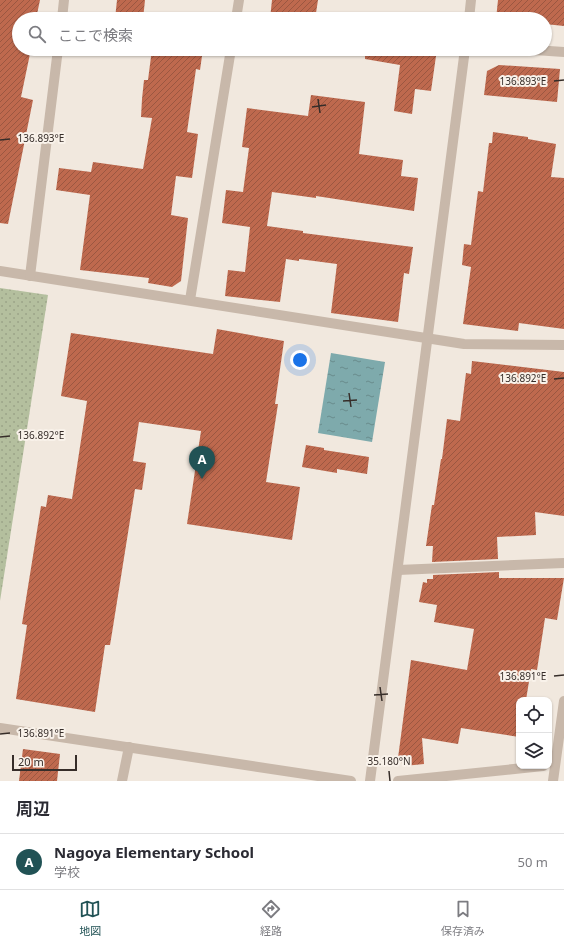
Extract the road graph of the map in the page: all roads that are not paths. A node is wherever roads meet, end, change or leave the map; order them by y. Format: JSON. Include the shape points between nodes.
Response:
{"nodes":[{"id":1,"x":64,"y":0,"type":"edge"},
{"id":2,"x":239,"y":0,"type":"edge"},
{"id":3,"x":471,"y":0,"type":"edge"},
{"id":4,"x":63,"y":12,"type":"edge"},
{"id":5,"x":237,"y":12,"type":"edge"},
{"id":6,"x":470,"y":12,"type":"edge"},
{"id":7,"x":552,"y":51,"type":"edge"},
{"id":8,"x":564,"y":52,"type":"edge"},
{"id":9,"x":57,"y":56,"type":"edge"},
{"id":10,"x":230,"y":56,"type":"edge"},
{"id":11,"x":464,"y":56,"type":"edge"},
{"id":12,"x":0,"y":271,"type":"edge"},
{"id":13,"x":30,"y":276,"type":"junction"},
{"id":14,"x":190,"y":300,"type":"junction"},
{"id":15,"x":429,"y":338,"type":"junction"},
{"id":16,"x":564,"y":345,"type":"edge"},
{"id":17,"x":564,"y":563,"type":"edge"},
{"id":18,"x":398,"y":570,"type":"junction"},
{"id":19,"x":564,"y":701,"type":"edge"},
{"id":20,"x":0,"y":728,"type":"edge"},
{"id":21,"x":129,"y":747,"type":"junction"},
{"id":22,"x":556,"y":765,"type":"edge"},
{"id":23,"x":516,"y":769,"type":"edge"},
{"id":24,"x":122,"y":781,"type":"edge"},
{"id":25,"x":351,"y":781,"type":"edge"},
{"id":26,"x":370,"y":781,"type":"edge"},
{"id":27,"x":398,"y":781,"type":"edge"},
{"id":28,"x":553,"y":781,"type":"edge"}],
"edges":[{"from":1,"to":4,"type":"street"},
{"from":2,"to":5,"type":"street"},
{"from":3,"to":6,"type":"street"},
{"from":7,"to":8,"type":"street"},
{"from":9,"to":13,"type":"street"},
{"from":10,"to":14,"type":"street"},
{"from":11,"to":15,"type":"street"},
{"from":12,"to":13,"type":"street"},
{"from":13,"to":14,"type":"street"},
{"from":14,"to":15,"type":"street"},
{"from":15,"to":16,"type":"street","via":[[464,344]]},
{"from":15,"to":18,"type":"street"},
{"from":17,"to":18,"type":"street"},
{"from":18,"to":26,"type":"street"},
{"from":19,"to":22,"type":"street"},
{"from":20,"to":21,"type":"street"},
{"from":21,"to":24,"type":"street"},
{"from":21,"to":25,"type":"street"},
{"from":22,"to":28,"type":"street"},
{"from":23,"to":27,"type":"street"}]}
